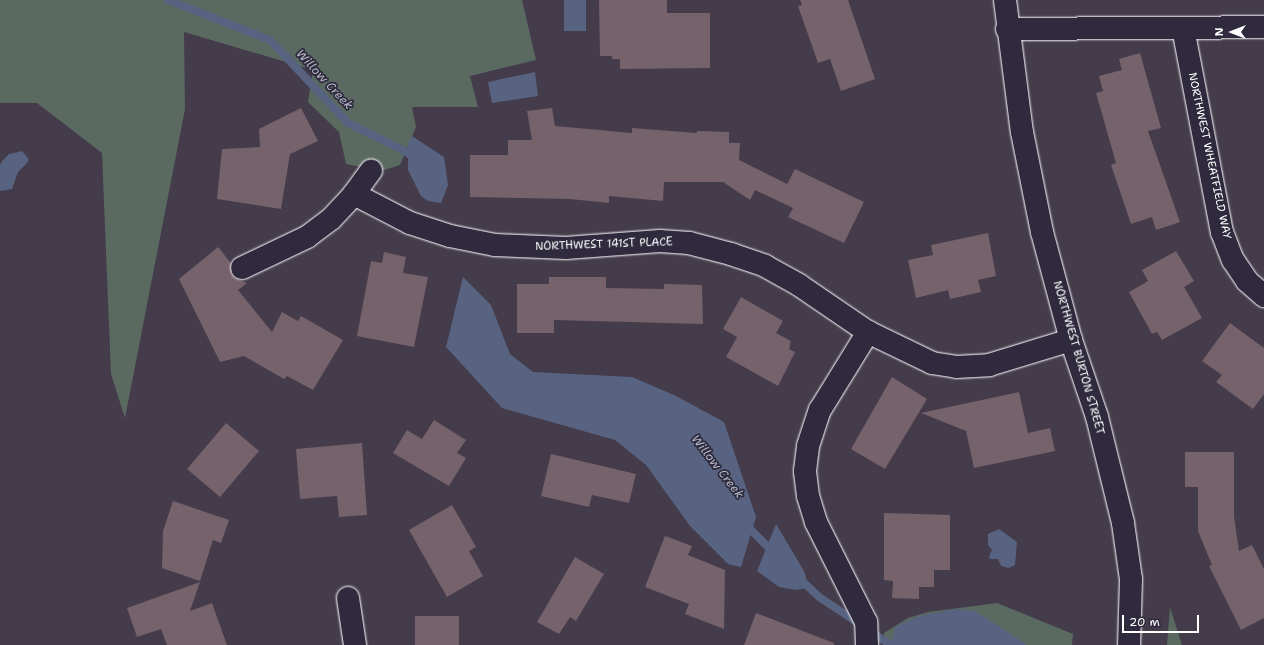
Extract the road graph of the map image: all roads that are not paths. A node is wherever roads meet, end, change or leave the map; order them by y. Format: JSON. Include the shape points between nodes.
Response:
{"nodes":[{"id":1,"x":1005,"y":0,"type":"edge"},
{"id":2,"x":1264,"y":27,"type":"edge"},
{"id":3,"x":1183,"y":28,"type":"junction"},
{"id":4,"x":1007,"y":30,"type":"junction"},
{"id":5,"x":371,"y":171,"type":"dead end"},
{"id":6,"x":354,"y":194,"type":"junction"},
{"id":7,"x":242,"y":268,"type":"dead end"},
{"id":8,"x":1264,"y":296,"type":"edge"},
{"id":9,"x":868,"y":332,"type":"junction"},
{"id":10,"x":1071,"y":340,"type":"junction"},
{"id":11,"x":348,"y":598,"type":"dead end"},
{"id":12,"x":355,"y":645,"type":"edge"},
{"id":13,"x":867,"y":645,"type":"edge"},
{"id":14,"x":1130,"y":645,"type":"edge"}],
"edges":[{"from":1,"to":4,"type":"street","name":"NORTHWEST BURTON STREET"},
{"from":2,"to":3,"type":"street"},
{"from":3,"to":4,"type":"street"},
{"from":3,"to":8,"type":"street","name":"NORTHWEST WHEATFIELD WAY","via":[[1222,232],[1233,260],[1247,281]]},
{"from":4,"to":10,"type":"street","name":"NORTHWEST BURTON STREET","via":[[1022,132],[1039,216]]},
{"from":5,"to":6,"type":"street"},
{"from":6,"to":7,"type":"street","via":[[331,219],[307,237]]},
{"from":6,"to":9,"type":"street","name":"NORTHWEST 141ST PLACE","via":[[410,222],[450,236],[495,245],[566,248],[660,241],[690,243],[731,254],[765,266],[799,285]]},
{"from":9,"to":10,"type":"street","name":"NORTHWEST 141ST PLACE","via":[[932,363],[956,366],[989,365]]},
{"from":9,"to":13,"type":"street","via":[[820,410],[808,446],[805,471],[808,496],[816,522],[866,622]]},
{"from":10,"to":14,"type":"street","name":"NORTHWEST BURTON STREET","via":[[1097,417],[1123,523],[1131,579]]},
{"from":11,"to":12,"type":"street"}]}
